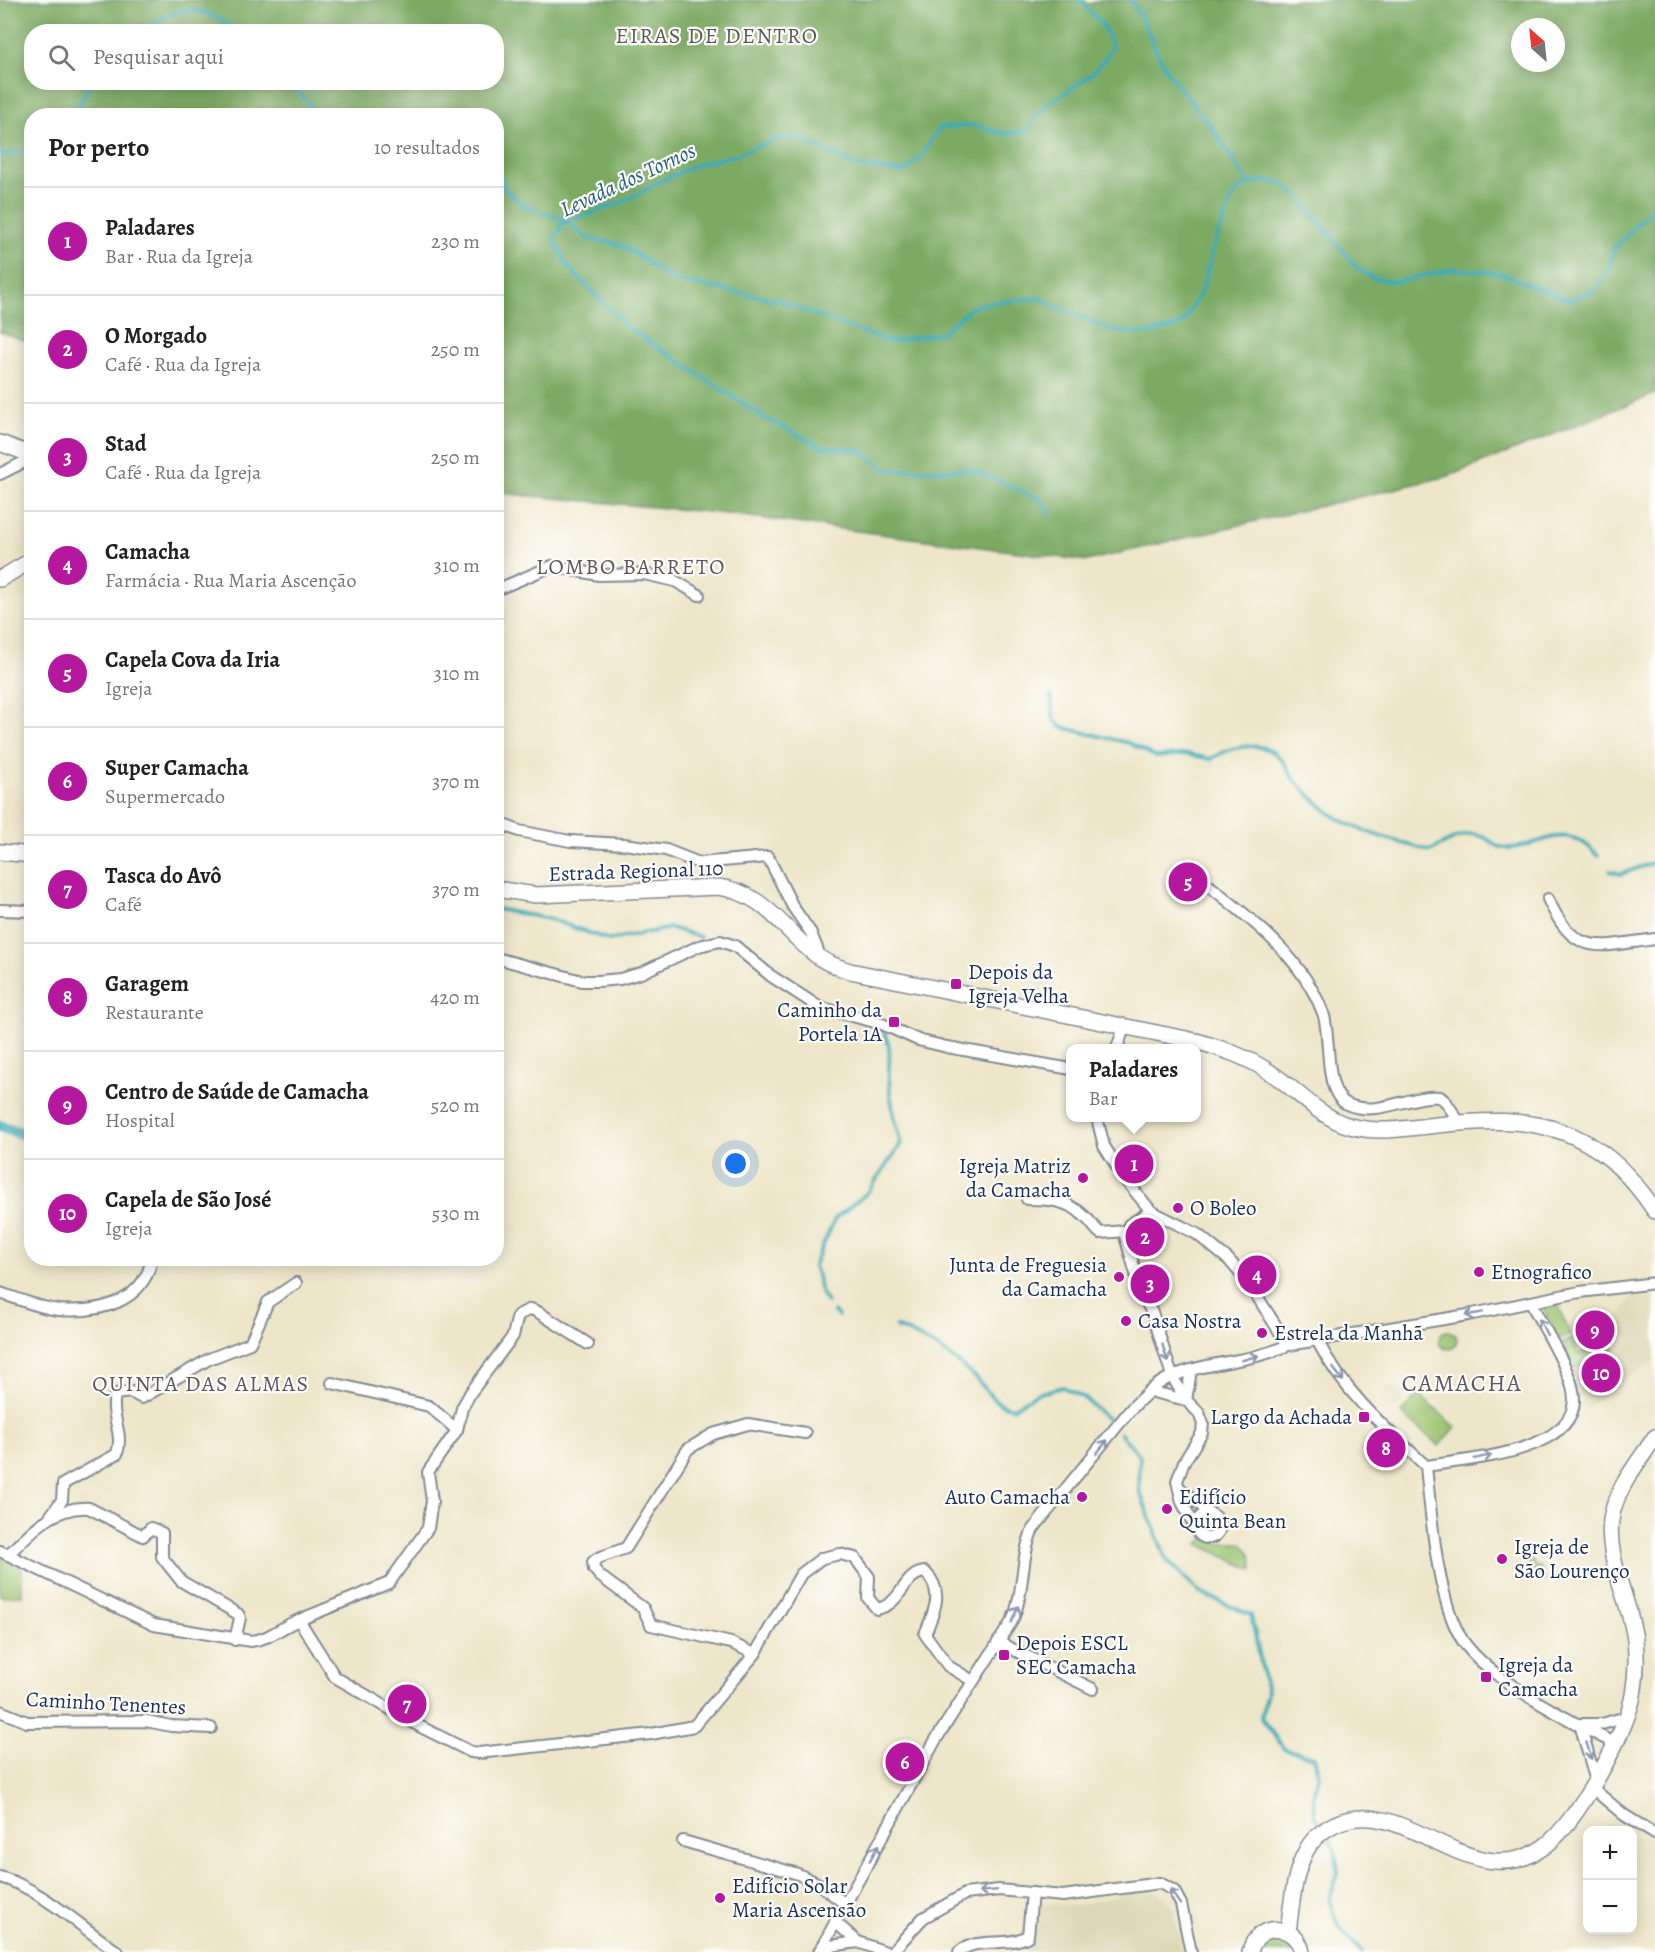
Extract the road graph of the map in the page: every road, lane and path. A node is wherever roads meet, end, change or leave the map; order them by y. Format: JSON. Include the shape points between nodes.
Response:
{"nodes":[{"id":1,"x":0,"y":443,"type":"edge"},
{"id":2,"x":24,"y":453,"type":"edge"},
{"id":3,"x":24,"y":460,"type":"edge"},
{"id":4,"x":0,"y":474,"type":"edge"},
{"id":5,"x":24,"y":565,"type":"edge"},
{"id":6,"x":0,"y":579,"type":"edge"},
{"id":7,"x":504,"y":587,"type":"edge"},
{"id":8,"x":699,"y":596,"type":"dead end"},
{"id":9,"x":504,"y":825,"type":"edge"},
{"id":10,"x":0,"y":852,"type":"edge"},
{"id":11,"x":24,"y":854,"type":"edge"},
{"id":12,"x":1197,"y":876,"type":"dead end"},
{"id":13,"x":504,"y":890,"type":"edge"},
{"id":14,"x":1548,"y":899,"type":"dead end"},
{"id":15,"x":0,"y":910,"type":"edge"},
{"id":16,"x":24,"y":911,"type":"edge"},
{"id":17,"x":1655,"y":939,"type":"edge"},
{"id":18,"x":821,"y":959,"type":"junction"},
{"id":19,"x":504,"y":960,"type":"edge"},
{"id":20,"x":1124,"y":1028,"type":"junction"},
{"id":21,"x":1118,"y":1044,"type":"edge"},
{"id":22,"x":1066,"y":1068,"type":"edge"},
{"id":23,"x":1098,"y":1122,"type":"edge"},
{"id":24,"x":1459,"y":1122,"type":"junction"},
{"id":25,"x":1027,"y":1199,"type":"dead end"},
{"id":26,"x":1151,"y":1211,"type":"junction"},
{"id":27,"x":1655,"y":1211,"type":"edge"},
{"id":28,"x":1125,"y":1231,"type":"junction"},
{"id":29,"x":149,"y":1266,"type":"edge"},
{"id":30,"x":296,"y":1283,"type":"dead end"},
{"id":31,"x":1655,"y":1283,"type":"edge"},
{"id":32,"x":0,"y":1293,"type":"edge"},
{"id":33,"x":1531,"y":1303,"type":"junction"},
{"id":34,"x":1318,"y":1342,"type":"junction"},
{"id":35,"x":588,"y":1344,"type":"dead end"},
{"id":36,"x":1288,"y":1345,"type":"junction"},
{"id":37,"x":1191,"y":1371,"type":"junction"},
{"id":38,"x":1172,"y":1376,"type":"junction"},
{"id":39,"x":332,"y":1383,"type":"dead end"},
{"id":40,"x":1149,"y":1391,"type":"junction"},
{"id":41,"x":1186,"y":1400,"type":"junction"},
{"id":42,"x":457,"y":1430,"type":"junction"},
{"id":43,"x":805,"y":1433,"type":"dead end"},
{"id":44,"x":1655,"y":1437,"type":"edge"},
{"id":45,"x":1426,"y":1466,"type":"junction"},
{"id":46,"x":1178,"y":1486,"type":"junction"},
{"id":47,"x":1210,"y":1514,"type":"junction"},
{"id":48,"x":49,"y":1518,"type":"junction"},
{"id":49,"x":1196,"y":1529,"type":"junction"},
{"id":50,"x":4,"y":1553,"type":"edge"},
{"id":51,"x":299,"y":1620,"type":"junction"},
{"id":52,"x":235,"y":1640,"type":"junction"},
{"id":53,"x":998,"y":1642,"type":"junction"},
{"id":54,"x":755,"y":1654,"type":"junction"},
{"id":55,"x":973,"y":1681,"type":"junction"},
{"id":56,"x":1093,"y":1689,"type":"dead end"},
{"id":57,"x":0,"y":1711,"type":"edge"},
{"id":58,"x":1626,"y":1717,"type":"junction"},
{"id":59,"x":1580,"y":1724,"type":"junction"},
{"id":60,"x":211,"y":1728,"type":"dead end"},
{"id":61,"x":1614,"y":1743,"type":"junction"},
{"id":62,"x":1593,"y":1783,"type":"junction"},
{"id":63,"x":1655,"y":1834,"type":"edge"},
{"id":64,"x":683,"y":1841,"type":"dead end"},
{"id":65,"x":0,"y":1877,"type":"edge"},
{"id":66,"x":1032,"y":1893,"type":"junction"},
{"id":67,"x":845,"y":1904,"type":"junction"},
{"id":68,"x":835,"y":1922,"type":"junction"},
{"id":69,"x":1288,"y":1931,"type":"junction"},
{"id":70,"x":858,"y":1942,"type":"junction"},
{"id":71,"x":821,"y":1949,"type":"edge"},
{"id":72,"x":118,"y":1952,"type":"edge"},
{"id":73,"x":886,"y":1952,"type":"edge"},
{"id":74,"x":891,"y":1952,"type":"edge"},
{"id":75,"x":959,"y":1952,"type":"edge"},
{"id":76,"x":1191,"y":1952,"type":"edge"},
{"id":77,"x":1250,"y":1952,"type":"edge"},
{"id":78,"x":1302,"y":1952,"type":"edge"}],
"edges":[{"from":1,"to":2,"type":"main road"},
{"from":3,"to":4,"type":"street"},
{"from":5,"to":6,"type":"main road"},
{"from":7,"to":8,"type":"street","via":[[552,566],[599,574],[644,574],[675,581]]},
{"from":9,"to":18,"type":"street","via":[[570,841],[666,850],[699,863],[768,856],[793,908],[811,933]]},
{"from":10,"to":11,"type":"main road"},
{"from":12,"to":24,"type":"street","via":[[1297,965],[1323,1012],[1332,1084],[1338,1098],[1362,1108],[1440,1097]]},
{"from":13,"to":18,"type":"main road","name":"Estrada Regional 110","via":[[536,895],[735,889],[754,898]]},
{"from":14,"to":17,"type":"street","via":[[1564,928],[1578,941],[1598,947]]},
{"from":15,"to":16,"type":"street"},
{"from":18,"to":20,"type":"main road","name":"Estrada Regional 110","via":[[850,972]]},
{"from":19,"to":22,"type":"street","via":[[582,981],[620,980],[720,941],[735,946],[771,976],[819,1007],[882,1024],[918,1040]]},
{"from":20,"to":21,"type":"street"},
{"from":20,"to":24,"type":"main road","name":"Estrada Regional 110","via":[[1231,1051],[1272,1073],[1316,1109],[1351,1126],[1390,1129]]},
{"from":23,"to":26,"type":"street","via":[[1104,1146]]},
{"from":24,"to":27,"type":"main road","name":"Estrada Regional 110","via":[[1519,1120],[1573,1135],[1611,1159]]},
{"from":25,"to":28,"type":"street","via":[[1065,1204],[1084,1215],[1100,1233]]},
{"from":26,"to":28,"type":"street"},
{"from":26,"to":36,"type":"street","via":[[1197,1234],[1229,1260]]},
{"from":28,"to":38,"type":"street","one_way":true,"via":[[1141,1291],[1153,1315]]},
{"from":29,"to":32,"type":"street","via":[[141,1287],[121,1301],[80,1309],[57,1310]]},
{"from":30,"to":48,"type":"street","via":[[268,1302],[250,1342],[209,1359],[142,1398],[131,1392],[115,1394],[112,1409],[121,1442],[117,1454],[63,1484],[62,1500]]},
{"from":31,"to":33,"type":"street","via":[[1580,1292]]},
{"from":33,"to":34,"type":"street","one_way":true},
{"from":45,"to":33,"type":"street","one_way":true,"via":[[1533,1446],[1552,1435],[1567,1419],[1573,1403],[1572,1385]]},
{"from":34,"to":36,"type":"street"},
{"from":34,"to":45,"type":"street","one_way":true,"via":[[1362,1404]]},
{"from":35,"to":42,"type":"street","via":[[538,1312],[524,1311],[518,1315],[513,1336],[502,1354],[471,1392]]},
{"from":37,"to":36,"type":"street","one_way":true,"via":[[1270,1353]]},
{"from":37,"to":38,"type":"street"},
{"from":37,"to":41,"type":"street"},
{"from":38,"to":40,"type":"street"},
{"from":38,"to":41,"type":"street"},
{"from":39,"to":42,"type":"street","via":[[429,1406]]},
{"from":40,"to":41,"type":"street"},
{"from":53,"to":40,"type":"street","one_way":true,"via":[[1018,1609],[1026,1550],[1033,1529]]},
{"from":41,"to":46,"type":"street","via":[[1199,1413],[1203,1424],[1202,1433],[1184,1462]]},
{"from":42,"to":51,"type":"street","via":[[428,1472],[432,1501],[428,1527],[389,1583]]},
{"from":43,"to":54,"type":"street","via":[[748,1424],[713,1434],[688,1449],[626,1548],[593,1563],[600,1576],[644,1608],[651,1625],[731,1643]]},
{"from":44,"to":58,"type":"main road","via":[[1619,1492],[1611,1523],[1612,1548],[1635,1642],[1633,1694]]},
{"from":45,"to":59,"type":"street","via":[[1441,1575],[1463,1641],[1481,1662],[1502,1677]]},
{"from":46,"to":47,"type":"street"},
{"from":46,"to":49,"type":"street"},
{"from":47,"to":49,"type":"street","via":[[1199,1518]]},
{"from":47,"to":49,"type":"street","via":[[1219,1523],[1216,1534],[1205,1538]]},
{"from":48,"to":50,"type":"street"},
{"from":48,"to":52,"type":"street","via":[[89,1508],[143,1536],[151,1528],[162,1533],[162,1557],[182,1581],[238,1614]]},
{"from":50,"to":52,"type":"street","via":[[154,1625]]},
{"from":51,"to":52,"type":"street","via":[[266,1639]]},
{"from":51,"to":54,"type":"street","via":[[335,1677],[419,1726],[471,1752],[488,1754],[686,1729],[700,1722]]},
{"from":53,"to":55,"type":"street"},
{"from":53,"to":56,"type":"street"},
{"from":54,"to":55,"type":"street","via":[[801,1574],[822,1558],[840,1554],[855,1558],[869,1577],[868,1598],[877,1609],[896,1600],[907,1587],[909,1577],[925,1572],[933,1580],[937,1594],[925,1634],[948,1666]]},
{"from":67,"to":55,"type":"street","one_way":true,"via":[[931,1748]]},
{"from":57,"to":60,"type":"street","name":"Caminho Tenentes","via":[[27,1722],[146,1721]]},
{"from":58,"to":59,"type":"street","via":[[1602,1724]]},
{"from":58,"to":61,"type":"main road"},
{"from":59,"to":61,"type":"street"},
{"from":59,"to":62,"type":"street","one_way":true},
{"from":61,"to":62,"type":"main road"},
{"from":62,"to":63,"type":"street","via":[[1624,1815]]},
{"from":62,"to":69,"type":"main road","via":[[1557,1837],[1536,1852],[1504,1861],[1473,1858],[1388,1821],[1358,1818],[1329,1827],[1305,1851]]},
{"from":64,"to":67,"type":"street","via":[[798,1874]]},
{"from":65,"to":72,"type":"street","via":[[40,1898]]},
{"from":66,"to":74,"type":"street","one_way":true,"via":[[984,1891],[958,1897],[923,1918]]},
{"from":66,"to":75,"type":"street","via":[[1028,1936],[1016,1942],[972,1945]]},
{"from":76,"to":66,"type":"street","one_way":true,"via":[[1181,1904],[1174,1891],[1160,1883],[1075,1895]]},
{"from":67,"to":68,"type":"street"},
{"from":68,"to":70,"type":"street"},
{"from":68,"to":71,"type":"street"},
{"from":69,"to":77,"type":"main road","via":[[1264,1931],[1253,1942]]},
{"from":69,"to":78,"type":"main road","via":[[1297,1939]]},
{"from":70,"to":71,"type":"street"},
{"from":70,"to":73,"type":"street"}]}
